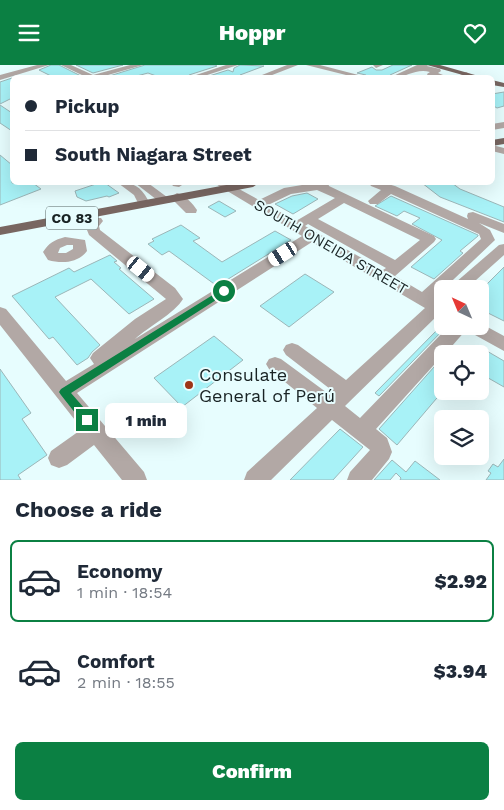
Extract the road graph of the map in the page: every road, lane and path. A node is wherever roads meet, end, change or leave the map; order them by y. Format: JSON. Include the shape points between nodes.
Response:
{"nodes":[{"id":1,"x":45,"y":65,"type":"edge"},
{"id":2,"x":65,"y":65,"type":"edge"},
{"id":3,"x":139,"y":65,"type":"edge"},
{"id":4,"x":234,"y":65,"type":"edge"},
{"id":5,"x":294,"y":65,"type":"edge"},
{"id":6,"x":310,"y":65,"type":"edge"},
{"id":7,"x":431,"y":65,"type":"edge"},
{"id":8,"x":422,"y":66,"type":"edge"},
{"id":9,"x":24,"y":72,"type":"junction"},
{"id":10,"x":12,"y":75,"type":"edge"},
{"id":11,"x":30,"y":75,"type":"edge"},
{"id":12,"x":88,"y":75,"type":"edge"},
{"id":13,"x":100,"y":75,"type":"edge"},
{"id":14,"x":201,"y":75,"type":"edge"},
{"id":15,"x":266,"y":75,"type":"edge"},
{"id":16,"x":353,"y":75,"type":"edge"},
{"id":17,"x":399,"y":75,"type":"edge"},
{"id":18,"x":435,"y":75,"type":"edge"},
{"id":19,"x":460,"y":75,"type":"edge"},
{"id":20,"x":127,"y":185,"type":"edge"},
{"id":21,"x":145,"y":185,"type":"edge"},
{"id":22,"x":224,"y":185,"type":"edge"},
{"id":23,"x":316,"y":185,"type":"edge"},
{"id":24,"x":323,"y":185,"type":"edge"},
{"id":25,"x":338,"y":185,"type":"edge"},
{"id":26,"x":393,"y":186,"type":"edge"},
{"id":27,"x":344,"y":198,"type":"junction"},
{"id":28,"x":171,"y":199,"type":"junction"},
{"id":29,"x":144,"y":204,"type":"junction"},
{"id":30,"x":369,"y":204,"type":"junction"},
{"id":31,"x":258,"y":205,"type":"junction"},
{"id":32,"x":191,"y":210,"type":"dead end"},
{"id":33,"x":97,"y":223,"type":"junction"},
{"id":34,"x":302,"y":223,"type":"junction"},
{"id":35,"x":504,"y":229,"type":"edge"},
{"id":36,"x":0,"y":231,"type":"edge"},
{"id":37,"x":312,"y":235,"type":"junction"},
{"id":38,"x":80,"y":243,"type":"dead end"},
{"id":39,"x":504,"y":248,"type":"edge"},
{"id":40,"x":396,"y":267,"type":"junction"},
{"id":41,"x":384,"y":277,"type":"junction"},
{"id":42,"x":455,"y":280,"type":"edge"},
{"id":43,"x":467,"y":280,"type":"edge"},
{"id":44,"x":434,"y":303,"type":"edge"},
{"id":45,"x":434,"y":306,"type":"edge"},
{"id":46,"x":0,"y":313,"type":"edge"},
{"id":47,"x":452,"y":335,"type":"edge"},
{"id":48,"x":488,"y":335,"type":"edge"},
{"id":49,"x":504,"y":344,"type":"edge"},
{"id":50,"x":292,"y":350,"type":"dead end"},
{"id":51,"x":275,"y":364,"type":"dead end"},
{"id":52,"x":61,"y":388,"type":"junction"},
{"id":53,"x":348,"y":391,"type":"junction"},
{"id":54,"x":331,"y":407,"type":"junction"},
{"id":55,"x":96,"y":431,"type":"junction"},
{"id":56,"x":361,"y":431,"type":"junction"},
{"id":57,"x":59,"y":458,"type":"dead end"},
{"id":58,"x":136,"y":480,"type":"edge"},
{"id":59,"x":255,"y":480,"type":"edge"},
{"id":60,"x":358,"y":480,"type":"edge"}],
"edges":[{"from":1,"to":9,"type":"street"},
{"from":2,"to":12,"type":"street"},
{"from":3,"to":13,"type":"street"},
{"from":4,"to":14,"type":"street"},
{"from":5,"to":15,"type":"street"},
{"from":6,"to":16,"type":"street"},
{"from":7,"to":19,"type":"main road"},
{"from":8,"to":17,"type":"street"},
{"from":8,"to":18,"type":"street","via":[[437,71],[431,74]]},
{"from":9,"to":10,"type":"street"},
{"from":9,"to":11,"type":"street"},
{"from":20,"to":29,"type":"street","via":[[139,193]]},
{"from":21,"to":28,"type":"street"},
{"from":22,"to":28,"type":"main road","number":"CO 83"},
{"from":22,"to":31,"type":"street","name":"SOUTH ONEIDA STREET"},
{"from":23,"to":31,"type":"street","via":[[288,191]]},
{"from":24,"to":27,"type":"street"},
{"from":25,"to":30,"type":"street"},
{"from":26,"to":30,"type":"street"},
{"from":26,"to":35,"type":"street"},
{"from":26,"to":42,"type":"street","via":[[485,233],[488,239]]},
{"from":27,"to":30,"type":"street"},
{"from":27,"to":34,"type":"street"},
{"from":28,"to":29,"type":"main road","number":"CO 83"},
{"from":28,"to":32,"type":"street"},
{"from":29,"to":33,"type":"main road","number":"CO 83"},
{"from":30,"to":40,"type":"street","via":[[429,239]]},
{"from":31,"to":34,"type":"street","name":"SOUTH ONEIDA STREET"},
{"from":33,"to":36,"type":"main road","number":"CO 83"},
{"from":33,"to":38,"type":"street"},
{"from":33,"to":52,"type":"street","via":[[174,299]]},
{"from":34,"to":37,"type":"street","name":"SOUTH ONEIDA STREET"},
{"from":34,"to":40,"type":"street"},
{"from":37,"to":41,"type":"street","name":"SOUTH ONEIDA STREET"},
{"from":37,"to":52,"type":"street"},
{"from":39,"to":43,"type":"street"},
{"from":40,"to":41,"type":"street"},
{"from":41,"to":44,"type":"street","name":"SOUTH ONEIDA STREET"},
{"from":45,"to":53,"type":"street"},
{"from":46,"to":52,"type":"street"},
{"from":47,"to":56,"type":"street"},
{"from":48,"to":49,"type":"street"},
{"from":50,"to":53,"type":"street"},
{"from":51,"to":54,"type":"street"},
{"from":52,"to":55,"type":"street"},
{"from":53,"to":54,"type":"street"},
{"from":54,"to":56,"type":"street"},
{"from":54,"to":59,"type":"street"},
{"from":55,"to":57,"type":"street"},
{"from":55,"to":58,"type":"street"},
{"from":56,"to":60,"type":"street","via":[[382,449]]}]}
